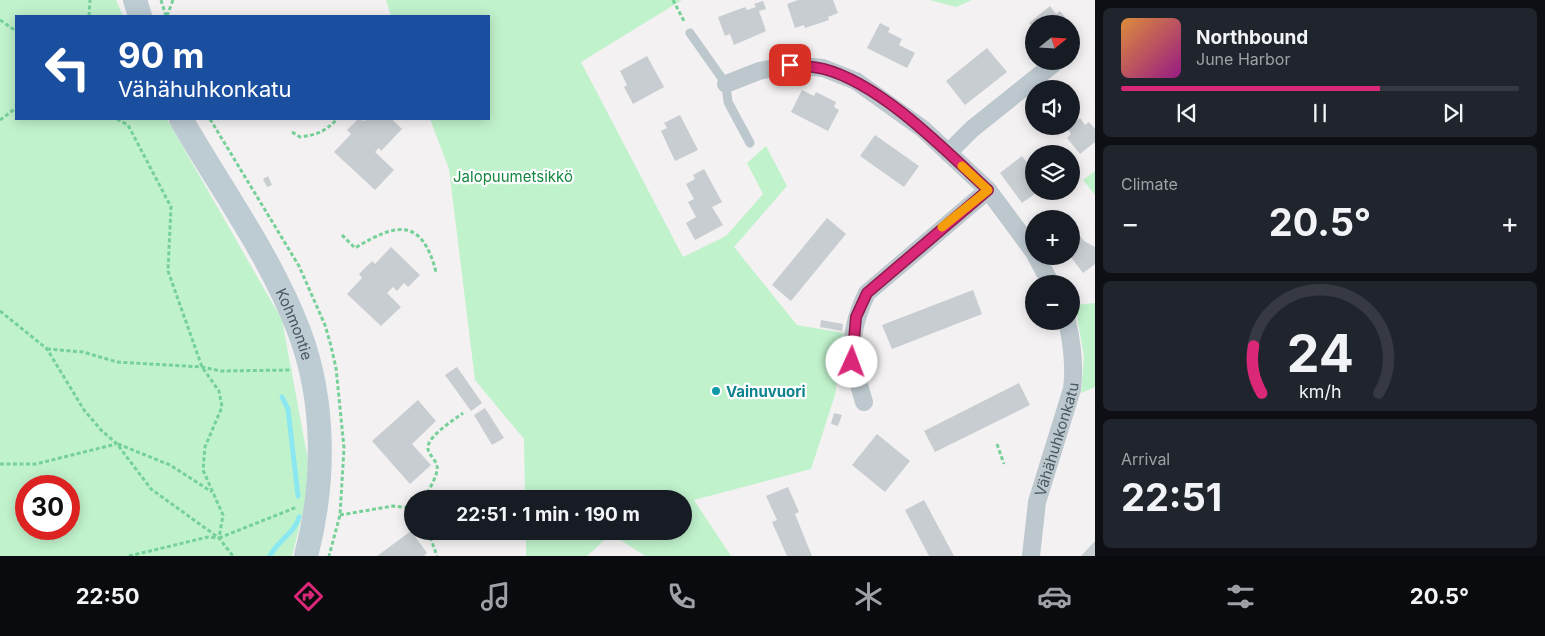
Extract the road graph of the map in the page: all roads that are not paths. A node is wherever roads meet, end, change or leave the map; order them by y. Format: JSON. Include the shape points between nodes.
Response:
{"nodes":[{"id":1,"x":135,"y":0,"type":"edge"},
{"id":2,"x":140,"y":15,"type":"edge"},
{"id":3,"x":690,"y":33,"type":"road end"},
{"id":4,"x":1046,"y":70,"type":"edge"},
{"id":5,"x":726,"y":84,"type":"junction"},
{"id":6,"x":182,"y":120,"type":"edge"},
{"id":7,"x":750,"y":143,"type":"dead end"},
{"id":8,"x":948,"y":153,"type":"junction"},
{"id":9,"x":988,"y":190,"type":"junction"},
{"id":10,"x":1025,"y":240,"type":"edge"},
{"id":11,"x":1068,"y":330,"type":"edge"},
{"id":12,"x":864,"y":402,"type":"dead end"},
{"id":13,"x":306,"y":556,"type":"edge"},
{"id":14,"x":1031,"y":556,"type":"edge"}],
"edges":[{"from":1,"to":2,"type":"street"},
{"from":3,"to":5,"type":"lane"},
{"from":4,"to":8,"type":"street","via":[[972,129]]},
{"from":5,"to":7,"type":"lane","via":[[728,102]]},
{"from":5,"to":8,"type":"street","via":[[774,67],[823,68],[856,81],[923,129]]},
{"from":6,"to":13,"type":"street","name":"Kohmontie","via":[[274,277],[299,332],[310,370],[318,411],[320,447],[318,492]]},
{"from":8,"to":9,"type":"street"},
{"from":9,"to":10,"type":"street"},
{"from":9,"to":12,"type":"street","via":[[867,293],[856,317],[852,362]]},
{"from":11,"to":14,"type":"street","name":"Vähähuhkonkatu","via":[[1074,374],[1072,389],[1037,502]]}]}
